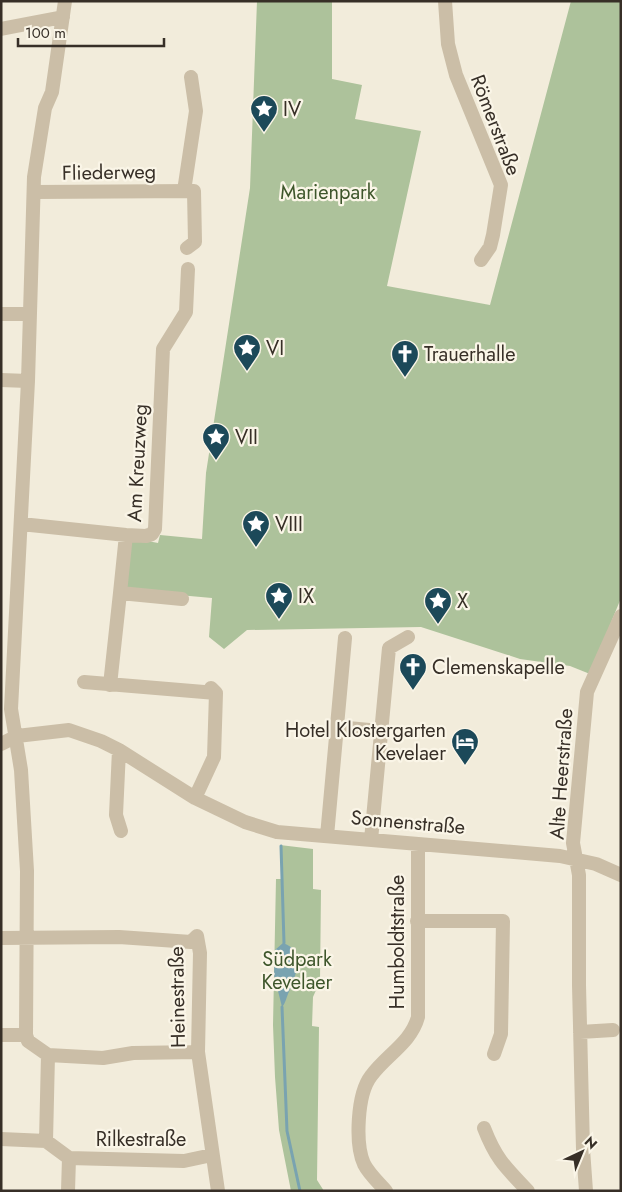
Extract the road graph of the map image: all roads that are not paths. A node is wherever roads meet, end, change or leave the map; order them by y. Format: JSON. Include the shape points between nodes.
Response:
{"nodes":[{"id":1,"x":65,"y":1,"type":"edge"},
{"id":2,"x":444,"y":1,"type":"edge"},
{"id":3,"x":63,"y":17,"type":"junction"},
{"id":4,"x":1,"y":29,"type":"edge"},
{"id":5,"x":191,"y":77,"type":"dead end"},
{"id":6,"x":184,"y":191,"type":"junction"},
{"id":7,"x":35,"y":192,"type":"junction"},
{"id":8,"x":191,"y":245,"type":"dead end"},
{"id":9,"x":481,"y":260,"type":"dead end"},
{"id":10,"x":188,"y":269,"type":"dead end"},
{"id":11,"x":1,"y":314,"type":"edge"},
{"id":12,"x":30,"y":314,"type":"junction"},
{"id":13,"x":1,"y":380,"type":"edge"},
{"id":14,"x":28,"y":381,"type":"junction"},
{"id":15,"x":21,"y":524,"type":"junction"},
{"id":16,"x":126,"y":535,"type":"junction"},
{"id":17,"x":120,"y":593,"type":"junction"},
{"id":18,"x":182,"y":599,"type":"dead end"},
{"id":19,"x":621,"y":616,"type":"edge"},
{"id":20,"x":408,"y":637,"type":"dead end"},
{"id":21,"x":345,"y":638,"type":"dead end"},
{"id":22,"x":84,"y":682,"type":"dead end"},
{"id":23,"x":110,"y":685,"type":"junction"},
{"id":24,"x":337,"y":727,"type":"junction"},
{"id":25,"x":380,"y":731,"type":"junction"},
{"id":26,"x":17,"y":736,"type":"junction"},
{"id":27,"x":1,"y":744,"type":"edge"},
{"id":28,"x":120,"y":750,"type":"junction"},
{"id":29,"x":195,"y":798,"type":"junction"},
{"id":30,"x":121,"y":831,"type":"dead end"},
{"id":31,"x":327,"y":836,"type":"junction"},
{"id":32,"x":371,"y":840,"type":"junction"},
{"id":33,"x":418,"y":844,"type":"junction"},
{"id":34,"x":578,"y":859,"type":"junction"},
{"id":35,"x":621,"y":875,"type":"edge"},
{"id":36,"x":417,"y":921,"type":"junction"},
{"id":37,"x":1,"y":938,"type":"edge"},
{"id":38,"x":26,"y":938,"type":"junction"},
{"id":39,"x":613,"y":1030,"type":"dead end"},
{"id":40,"x":580,"y":1032,"type":"junction"},
{"id":41,"x":1,"y":1035,"type":"edge"},
{"id":42,"x":26,"y":1035,"type":"junction"},
{"id":43,"x":198,"y":1052,"type":"junction"},
{"id":44,"x":494,"y":1054,"type":"dead end"},
{"id":45,"x":48,"y":1055,"type":"junction"},
{"id":46,"x":484,"y":1128,"type":"dead end"},
{"id":47,"x":1,"y":1139,"type":"edge"},
{"id":48,"x":46,"y":1141,"type":"junction"},
{"id":49,"x":212,"y":1155,"type":"junction"},
{"id":50,"x":69,"y":1158,"type":"junction"},
{"id":51,"x":68,"y":1191,"type":"edge"},
{"id":52,"x":218,"y":1191,"type":"edge"},
{"id":53,"x":386,"y":1191,"type":"edge"},
{"id":54,"x":528,"y":1191,"type":"edge"},
{"id":55,"x":586,"y":1191,"type":"edge"}],
"edges":[{"from":1,"to":3,"type":"street"},
{"from":2,"to":9,"type":"street","name":"Römerstraße","via":[[448,44],[456,74],[501,185],[490,247]]},
{"from":3,"to":4,"type":"street"},
{"from":3,"to":7,"type":"street","via":[[52,92],[45,108]]},
{"from":5,"to":6,"type":"street","via":[[196,111]]},
{"from":6,"to":7,"type":"street","name":"Fliederweg"},
{"from":6,"to":8,"type":"street","via":[[194,191]]},
{"from":7,"to":12,"type":"street"},
{"from":10,"to":16,"type":"street","name":"Am Kreuzweg","via":[[186,312],[163,349],[155,529],[146,536]]},
{"from":11,"to":12,"type":"street"},
{"from":12,"to":14,"type":"street"},
{"from":13,"to":14,"type":"street"},
{"from":14,"to":15,"type":"street"},
{"from":15,"to":16,"type":"street","name":"Am Kreuzweg"},
{"from":15,"to":26,"type":"street","via":[[11,709]]},
{"from":16,"to":17,"type":"street"},
{"from":17,"to":18,"type":"street"},
{"from":17,"to":23,"type":"street"},
{"from":19,"to":34,"type":"street","name":"Alte Heerstraße","via":[[587,692],[573,843]]},
{"from":20,"to":25,"type":"street","via":[[389,648]]},
{"from":21,"to":24,"type":"street"},
{"from":22,"to":23,"type":"street"},
{"from":23,"to":29,"type":"street","via":[[212,690],[214,757]]},
{"from":24,"to":25,"type":"street"},
{"from":24,"to":31,"type":"street"},
{"from":25,"to":32,"type":"street"},
{"from":26,"to":27,"type":"street","name":"Sonnenstraße"},
{"from":26,"to":28,"type":"street","name":"Sonnenstraße","via":[[69,730]]},
{"from":26,"to":38,"type":"street","via":[[27,862]]},
{"from":28,"to":29,"type":"street","name":"Sonnenstraße"},
{"from":28,"to":30,"type":"street","via":[[116,815]]},
{"from":29,"to":31,"type":"street","name":"Sonnenstraße","via":[[245,822],[277,832]]},
{"from":31,"to":32,"type":"street","name":"Sonnenstraße"},
{"from":32,"to":33,"type":"street","name":"Sonnenstraße"},
{"from":33,"to":34,"type":"street","name":"Sonnenstraße"},
{"from":33,"to":36,"type":"street","name":"Humboldtstraße"},
{"from":34,"to":35,"type":"street","name":"Sonnenstraße"},
{"from":34,"to":40,"type":"street","name":"Alte Heerstraße"},
{"from":36,"to":44,"type":"street","via":[[503,921],[501,1034]]},
{"from":36,"to":53,"type":"street","name":"Humboldtstraße","via":[[418,1017],[415,1028],[372,1074],[360,1098],[360,1149],[364,1164]]},
{"from":37,"to":38,"type":"street","name":"Heinestraße"},
{"from":38,"to":42,"type":"street"},
{"from":38,"to":43,"type":"street","name":"Heinestraße","via":[[119,937],[191,942],[197,936],[200,954]]},
{"from":39,"to":40,"type":"street"},
{"from":40,"to":55,"type":"street","name":"Alte Heerstraße"},
{"from":41,"to":42,"type":"street"},
{"from":42,"to":45,"type":"street","via":[[28,1041]]},
{"from":43,"to":45,"type":"street","via":[[133,1053],[103,1058]]},
{"from":43,"to":49,"type":"street","name":"Heinestraße"},
{"from":45,"to":48,"type":"street"},
{"from":46,"to":54,"type":"street","via":[[498,1160]]},
{"from":47,"to":48,"type":"street"},
{"from":48,"to":50,"type":"street"},
{"from":49,"to":50,"type":"street","name":"Rilkestraße","via":[[184,1161]]},
{"from":49,"to":52,"type":"street","name":"Heinestraße"},
{"from":50,"to":51,"type":"street"}]}
